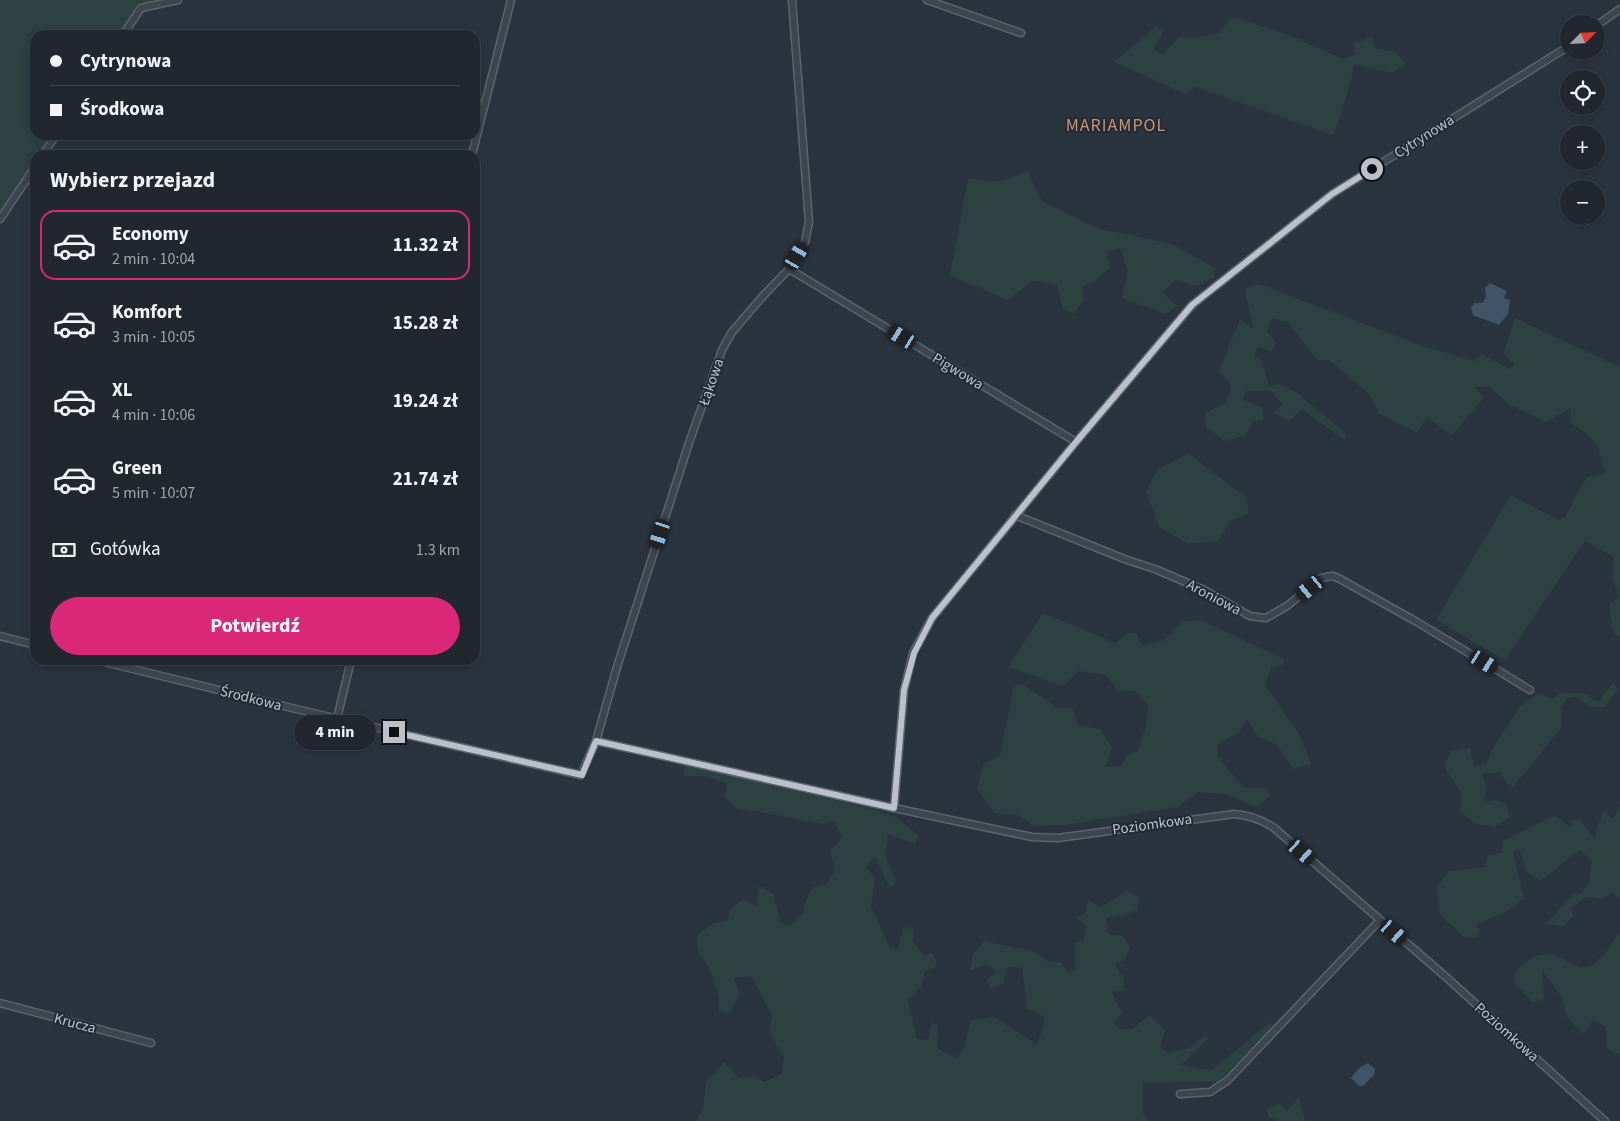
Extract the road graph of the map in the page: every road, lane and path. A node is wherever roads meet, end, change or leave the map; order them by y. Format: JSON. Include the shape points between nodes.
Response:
{"nodes":[{"id":1,"x":178,"y":0,"type":"edge"},
{"id":2,"x":511,"y":0,"type":"edge"},
{"id":3,"x":792,"y":0,"type":"edge"},
{"id":4,"x":926,"y":0,"type":"edge"},
{"id":5,"x":1620,"y":9,"type":"edge"},
{"id":6,"x":1605,"y":20,"type":"edge"},
{"id":7,"x":126,"y":30,"type":"edge"},
{"id":8,"x":1021,"y":33,"type":"dead end"},
{"id":9,"x":1560,"y":52,"type":"edge"},
{"id":10,"x":480,"y":123,"type":"edge"},
{"id":11,"x":30,"y":174,"type":"edge"},
{"id":12,"x":0,"y":219,"type":"edge"},
{"id":13,"x":789,"y":269,"type":"junction"},
{"id":14,"x":1076,"y":442,"type":"junction"},
{"id":15,"x":1015,"y":515,"type":"junction"},
{"id":16,"x":0,"y":636,"type":"edge"},
{"id":17,"x":30,"y":644,"type":"edge"},
{"id":18,"x":117,"y":665,"type":"edge"},
{"id":19,"x":350,"y":665,"type":"edge"},
{"id":20,"x":1530,"y":690,"type":"dead end"},
{"id":21,"x":337,"y":718,"type":"junction"},
{"id":22,"x":596,"y":741,"type":"junction"},
{"id":23,"x":582,"y":775,"type":"joint"},
{"id":24,"x":894,"y":808,"type":"junction"},
{"id":25,"x":1380,"y":920,"type":"junction"},
{"id":26,"x":0,"y":1003,"type":"edge"},
{"id":27,"x":150,"y":1043,"type":"dead end"},
{"id":28,"x":1180,"y":1094,"type":"dead end"},
{"id":29,"x":1605,"y":1121,"type":"edge"}],
"edges":[{"from":1,"to":7,"type":"street","via":[[141,8]]},
{"from":2,"to":10,"type":"street"},
{"from":3,"to":13,"type":"street","name":"Łąkowa","via":[[809,222],[805,242]]},
{"from":4,"to":8,"type":"street"},
{"from":5,"to":6,"type":"street"},
{"from":9,"to":14,"type":"street","name":"Cytrynowa","via":[[1332,194],[1192,305]]},
{"from":11,"to":12,"type":"street"},
{"from":13,"to":14,"type":"street","name":"Pigwowa"},
{"from":13,"to":22,"type":"street","name":"Łąkowa","via":[[732,332],[722,350],[626,638]]},
{"from":14,"to":15,"type":"street","name":"Cytrynowa"},
{"from":15,"to":20,"type":"street","name":"Aroniowa","via":[[1204,590],[1250,616],[1266,618],[1287,606],[1320,578],[1332,576],[1417,622]]},
{"from":15,"to":24,"type":"street","name":"Cytrynowa","via":[[932,618],[914,653],[904,690]]},
{"from":16,"to":17,"type":"street"},
{"from":18,"to":21,"type":"street","name":"Środkowa"},
{"from":19,"to":21,"type":"street"},
{"from":21,"to":23,"type":"street","name":"Środkowa"},
{"from":22,"to":23,"type":"street","name":"Łąkowa"},
{"from":22,"to":24,"type":"street","name":"Poziomkowa"},
{"from":24,"to":25,"type":"street","name":"Poziomkowa","via":[[1032,837],[1058,838],[1246,814],[1273,827]]},
{"from":25,"to":28,"type":"street","via":[[1227,1081],[1210,1092]]},
{"from":25,"to":29,"type":"street","name":"Poziomkowa"},
{"from":26,"to":27,"type":"street","name":"Krucza"}]}
